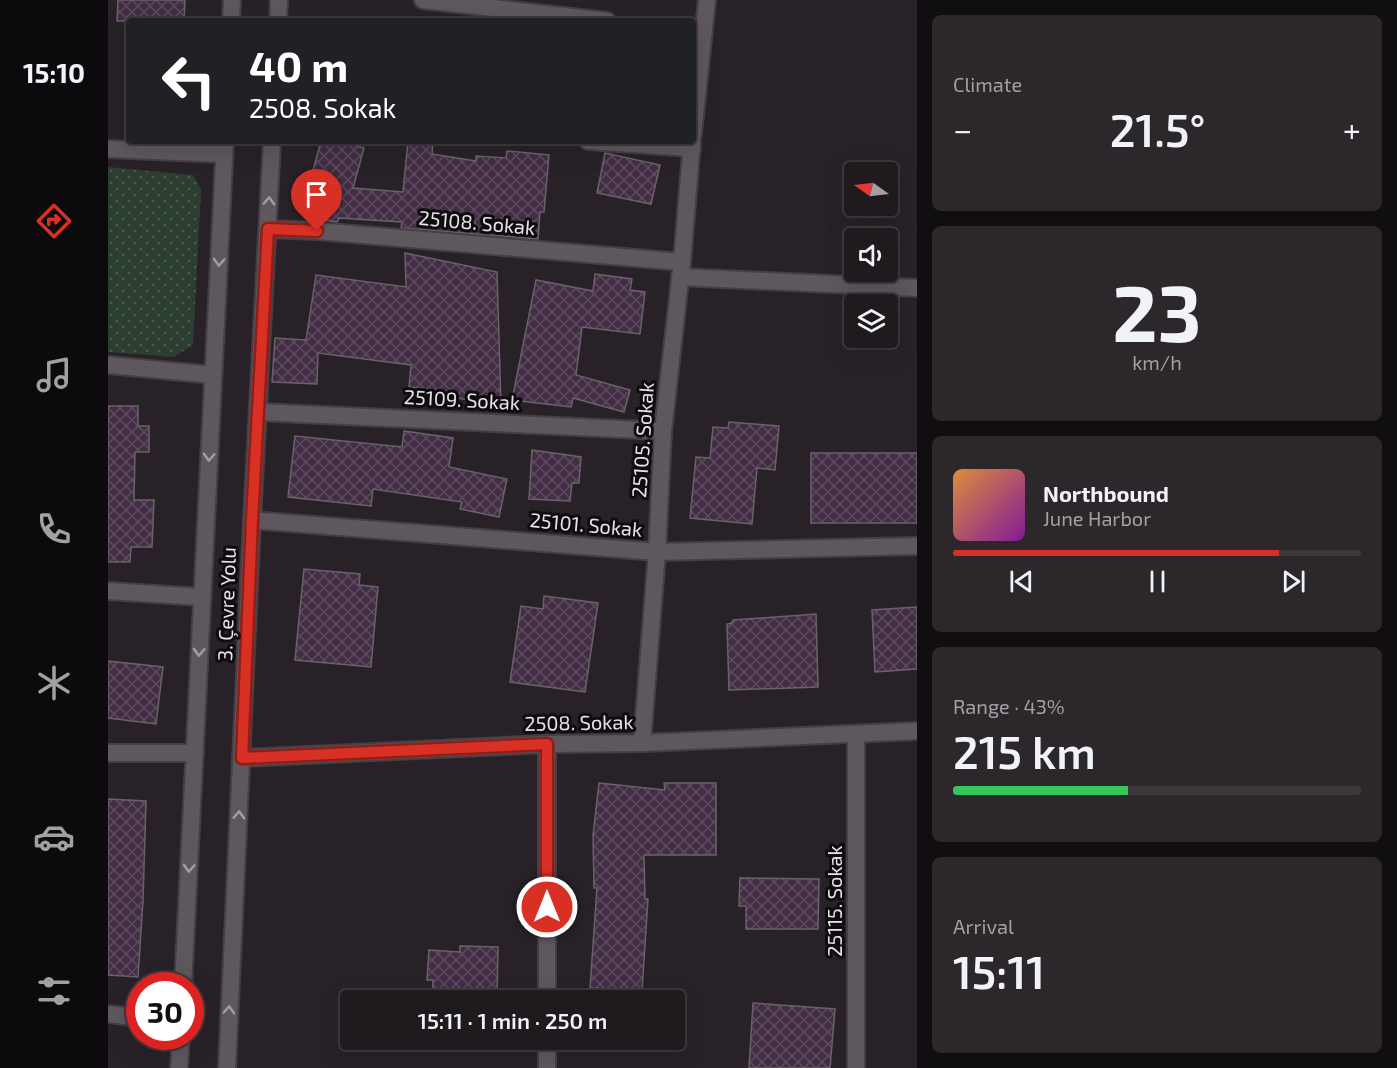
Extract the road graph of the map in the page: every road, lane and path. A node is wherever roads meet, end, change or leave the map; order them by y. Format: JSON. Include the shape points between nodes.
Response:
{"nodes":[{"id":1,"x":232,"y":0,"type":"edge"},
{"id":2,"x":279,"y":0,"type":"edge"},
{"id":3,"x":423,"y":0,"type":"edge"},
{"id":4,"x":707,"y":0,"type":"edge"},
{"id":5,"x":231,"y":18,"type":"edge"},
{"id":6,"x":278,"y":18,"type":"edge"},
{"id":7,"x":581,"y":18,"type":"edge"},
{"id":8,"x":698,"y":32,"type":"edge"},
{"id":9,"x":696,"y":68,"type":"edge"},
{"id":10,"x":272,"y":144,"type":"edge"},
{"id":11,"x":692,"y":144,"type":"edge"},
{"id":12,"x":224,"y":148,"type":"edge"},
{"id":13,"x":108,"y":149,"type":"edge"},
{"id":14,"x":268,"y":229,"type":"junction"},
{"id":15,"x":681,"y":269,"type":"junction"},
{"id":16,"x":917,"y":288,"type":"edge"},
{"id":17,"x":108,"y":365,"type":"edge"},
{"id":18,"x":213,"y":375,"type":"junction"},
{"id":19,"x":259,"y":412,"type":"junction"},
{"id":20,"x":663,"y":431,"type":"junction"},
{"id":21,"x":252,"y":520,"type":"junction"},
{"id":22,"x":917,"y":546,"type":"edge"},
{"id":23,"x":657,"y":552,"type":"junction"},
{"id":24,"x":108,"y":591,"type":"edge"},
{"id":25,"x":202,"y":597,"type":"junction"},
{"id":26,"x":917,"y":731,"type":"edge"},
{"id":27,"x":856,"y":734,"type":"junction"},
{"id":28,"x":642,"y":743,"type":"junction"},
{"id":29,"x":547,"y":744,"type":"junction"},
{"id":30,"x":108,"y":753,"type":"edge"},
{"id":31,"x":195,"y":753,"type":"junction"},
{"id":32,"x":242,"y":758,"type":"junction"},
{"id":33,"x":184,"y":972,"type":"edge"},
{"id":34,"x":547,"y":990,"type":"edge"},
{"id":35,"x":108,"y":1014,"type":"edge"},
{"id":36,"x":126,"y":1016,"type":"edge"},
{"id":37,"x":180,"y":1050,"type":"edge"},
{"id":38,"x":547,"y":1050,"type":"edge"},
{"id":39,"x":179,"y":1068,"type":"edge"},
{"id":40,"x":227,"y":1068,"type":"edge"},
{"id":41,"x":547,"y":1068,"type":"edge"},
{"id":42,"x":856,"y":1068,"type":"edge"}],
"edges":[{"from":1,"to":5,"type":"street"},
{"from":2,"to":6,"type":"street"},
{"from":3,"to":7,"type":"street"},
{"from":4,"to":8,"type":"street","name":"25105. Sokak"},
{"from":8,"to":9,"type":"street","name":"25105. Sokak"},
{"from":14,"to":10,"type":"street","name":"3. Çevre Yolu","one_way":true},
{"from":11,"to":15,"type":"street","name":"25105. Sokak"},
{"from":12,"to":13,"type":"street"},
{"from":12,"to":18,"type":"street","name":"3. Çevre Yolu","one_way":true},
{"from":14,"to":15,"type":"street","name":"25108. Sokak"},
{"from":14,"to":19,"type":"street","name":"3. Çevre Yolu"},
{"from":15,"to":16,"type":"street","name":"25108. Sokak"},
{"from":15,"to":20,"type":"street","name":"25105. Sokak"},
{"from":17,"to":18,"type":"street"},
{"from":18,"to":25,"type":"street","name":"3. Çevre Yolu","one_way":true},
{"from":19,"to":20,"type":"street","name":"25109. Sokak"},
{"from":19,"to":21,"type":"street","name":"3. Çevre Yolu"},
{"from":20,"to":23,"type":"street","name":"25105. Sokak"},
{"from":21,"to":23,"type":"street","name":"25101. Sokak"},
{"from":21,"to":32,"type":"street","name":"3. Çevre Yolu"},
{"from":22,"to":23,"type":"street","name":"25101. Sokak"},
{"from":23,"to":28,"type":"street","name":"25105. Sokak"},
{"from":24,"to":25,"type":"street"},
{"from":25,"to":31,"type":"street","name":"3. Çevre Yolu","one_way":true},
{"from":26,"to":27,"type":"street","name":"2508. Sokak"},
{"from":27,"to":28,"type":"street","name":"2508. Sokak"},
{"from":27,"to":42,"type":"street","name":"25115. Sokak"},
{"from":28,"to":29,"type":"street","name":"2508. Sokak"},
{"from":29,"to":32,"type":"street","name":"2508. Sokak"},
{"from":29,"to":34,"type":"street"},
{"from":30,"to":31,"type":"street"},
{"from":31,"to":33,"type":"street","name":"3. Çevre Yolu","one_way":true},
{"from":40,"to":32,"type":"street","name":"3. Çevre Yolu","one_way":true},
{"from":35,"to":36,"type":"street"},
{"from":37,"to":39,"type":"street"},
{"from":38,"to":41,"type":"street"}]}
